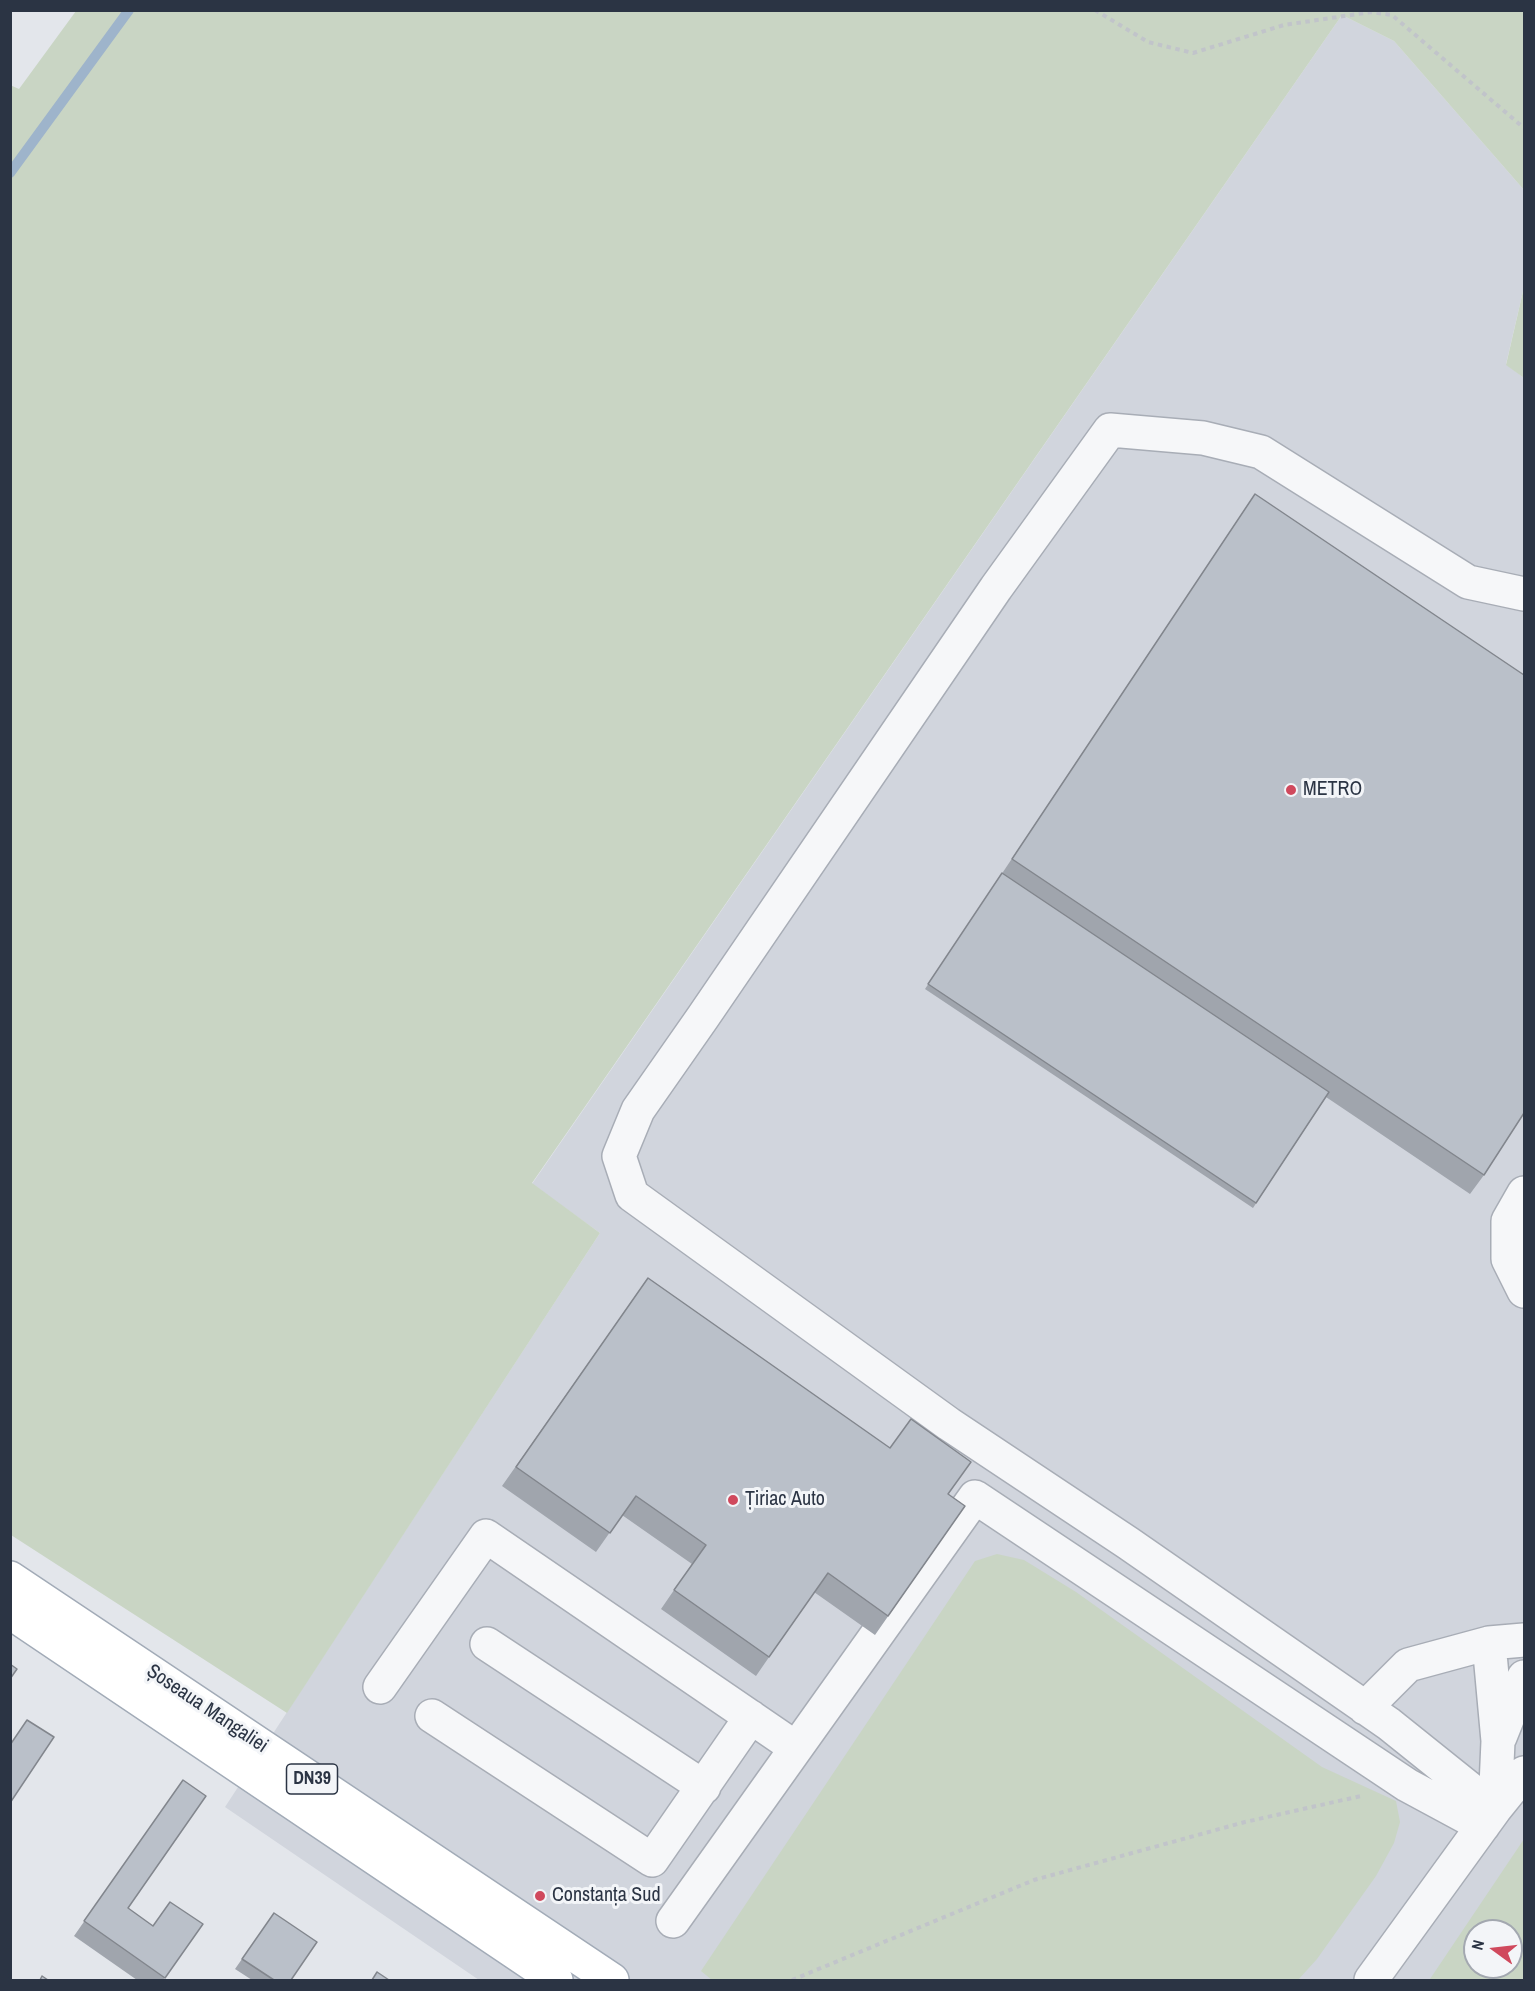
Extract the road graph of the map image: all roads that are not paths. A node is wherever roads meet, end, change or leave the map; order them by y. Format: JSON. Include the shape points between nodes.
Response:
{"nodes":[{"id":1,"x":1524,"y":594,"type":"edge"},
{"id":2,"x":1524,"y":1193,"type":"edge"},
{"id":3,"x":1524,"y":1292,"type":"edge"},
{"id":4,"x":10,"y":1578,"type":"edge"},
{"id":5,"x":10,"y":1612,"type":"edge"},
{"id":6,"x":1524,"y":1640,"type":"edge"},
{"id":7,"x":1489,"y":1643,"type":"junction"},
{"id":8,"x":487,"y":1644,"type":"dead end"},
{"id":9,"x":1524,"y":1677,"type":"edge"},
{"id":10,"x":380,"y":1688,"type":"dead end"},
{"id":11,"x":1365,"y":1708,"type":"junction"},
{"id":12,"x":432,"y":1716,"type":"dead end"},
{"id":13,"x":751,"y":1717,"type":"junction"},
{"id":14,"x":1498,"y":1742,"type":"junction"},
{"id":15,"x":796,"y":1748,"type":"junction"},
{"id":16,"x":1524,"y":1773,"type":"edge"},
{"id":17,"x":1524,"y":1784,"type":"edge"},
{"id":18,"x":704,"y":1787,"type":"junction"},
{"id":19,"x":1489,"y":1817,"type":"junction"},
{"id":20,"x":673,"y":1921,"type":"dead end"},
{"id":21,"x":556,"y":1980,"type":"edge"},
{"id":22,"x":612,"y":1980,"type":"edge"},
{"id":23,"x":1373,"y":1980,"type":"edge"}],
"edges":[{"from":1,"to":11,"type":"lane","via":[[1468,582],[1261,452],[1203,438],[1110,430],[996,588],[638,1110],[619,1156],[632,1196],[949,1424]]},
{"from":2,"to":3,"type":"lane","via":[[1508,1221],[1508,1249]]},
{"from":4,"to":22,"type":"main road","name":"Șoseaua Mangaliei","number":"DN39"},
{"from":5,"to":21,"type":"main road","name":"Șoseaua Mangaliei","number":"DN39"},
{"from":6,"to":7,"type":"lane"},
{"from":7,"to":11,"type":"lane","via":[[1408,1665]]},
{"from":7,"to":14,"type":"lane"},
{"from":8,"to":18,"type":"lane"},
{"from":9,"to":14,"type":"lane"},
{"from":10,"to":13,"type":"lane","via":[[486,1536]]},
{"from":11,"to":19,"type":"lane","via":[[1431,1756]]},
{"from":12,"to":18,"type":"lane","via":[[652,1860]]},
{"from":13,"to":15,"type":"lane"},
{"from":13,"to":18,"type":"lane"},
{"from":14,"to":19,"type":"lane"},
{"from":15,"to":19,"type":"lane","via":[[975,1497],[1407,1785]]},
{"from":15,"to":20,"type":"lane"},
{"from":16,"to":19,"type":"lane"},
{"from":17,"to":19,"type":"lane"},
{"from":19,"to":23,"type":"lane"}]}
